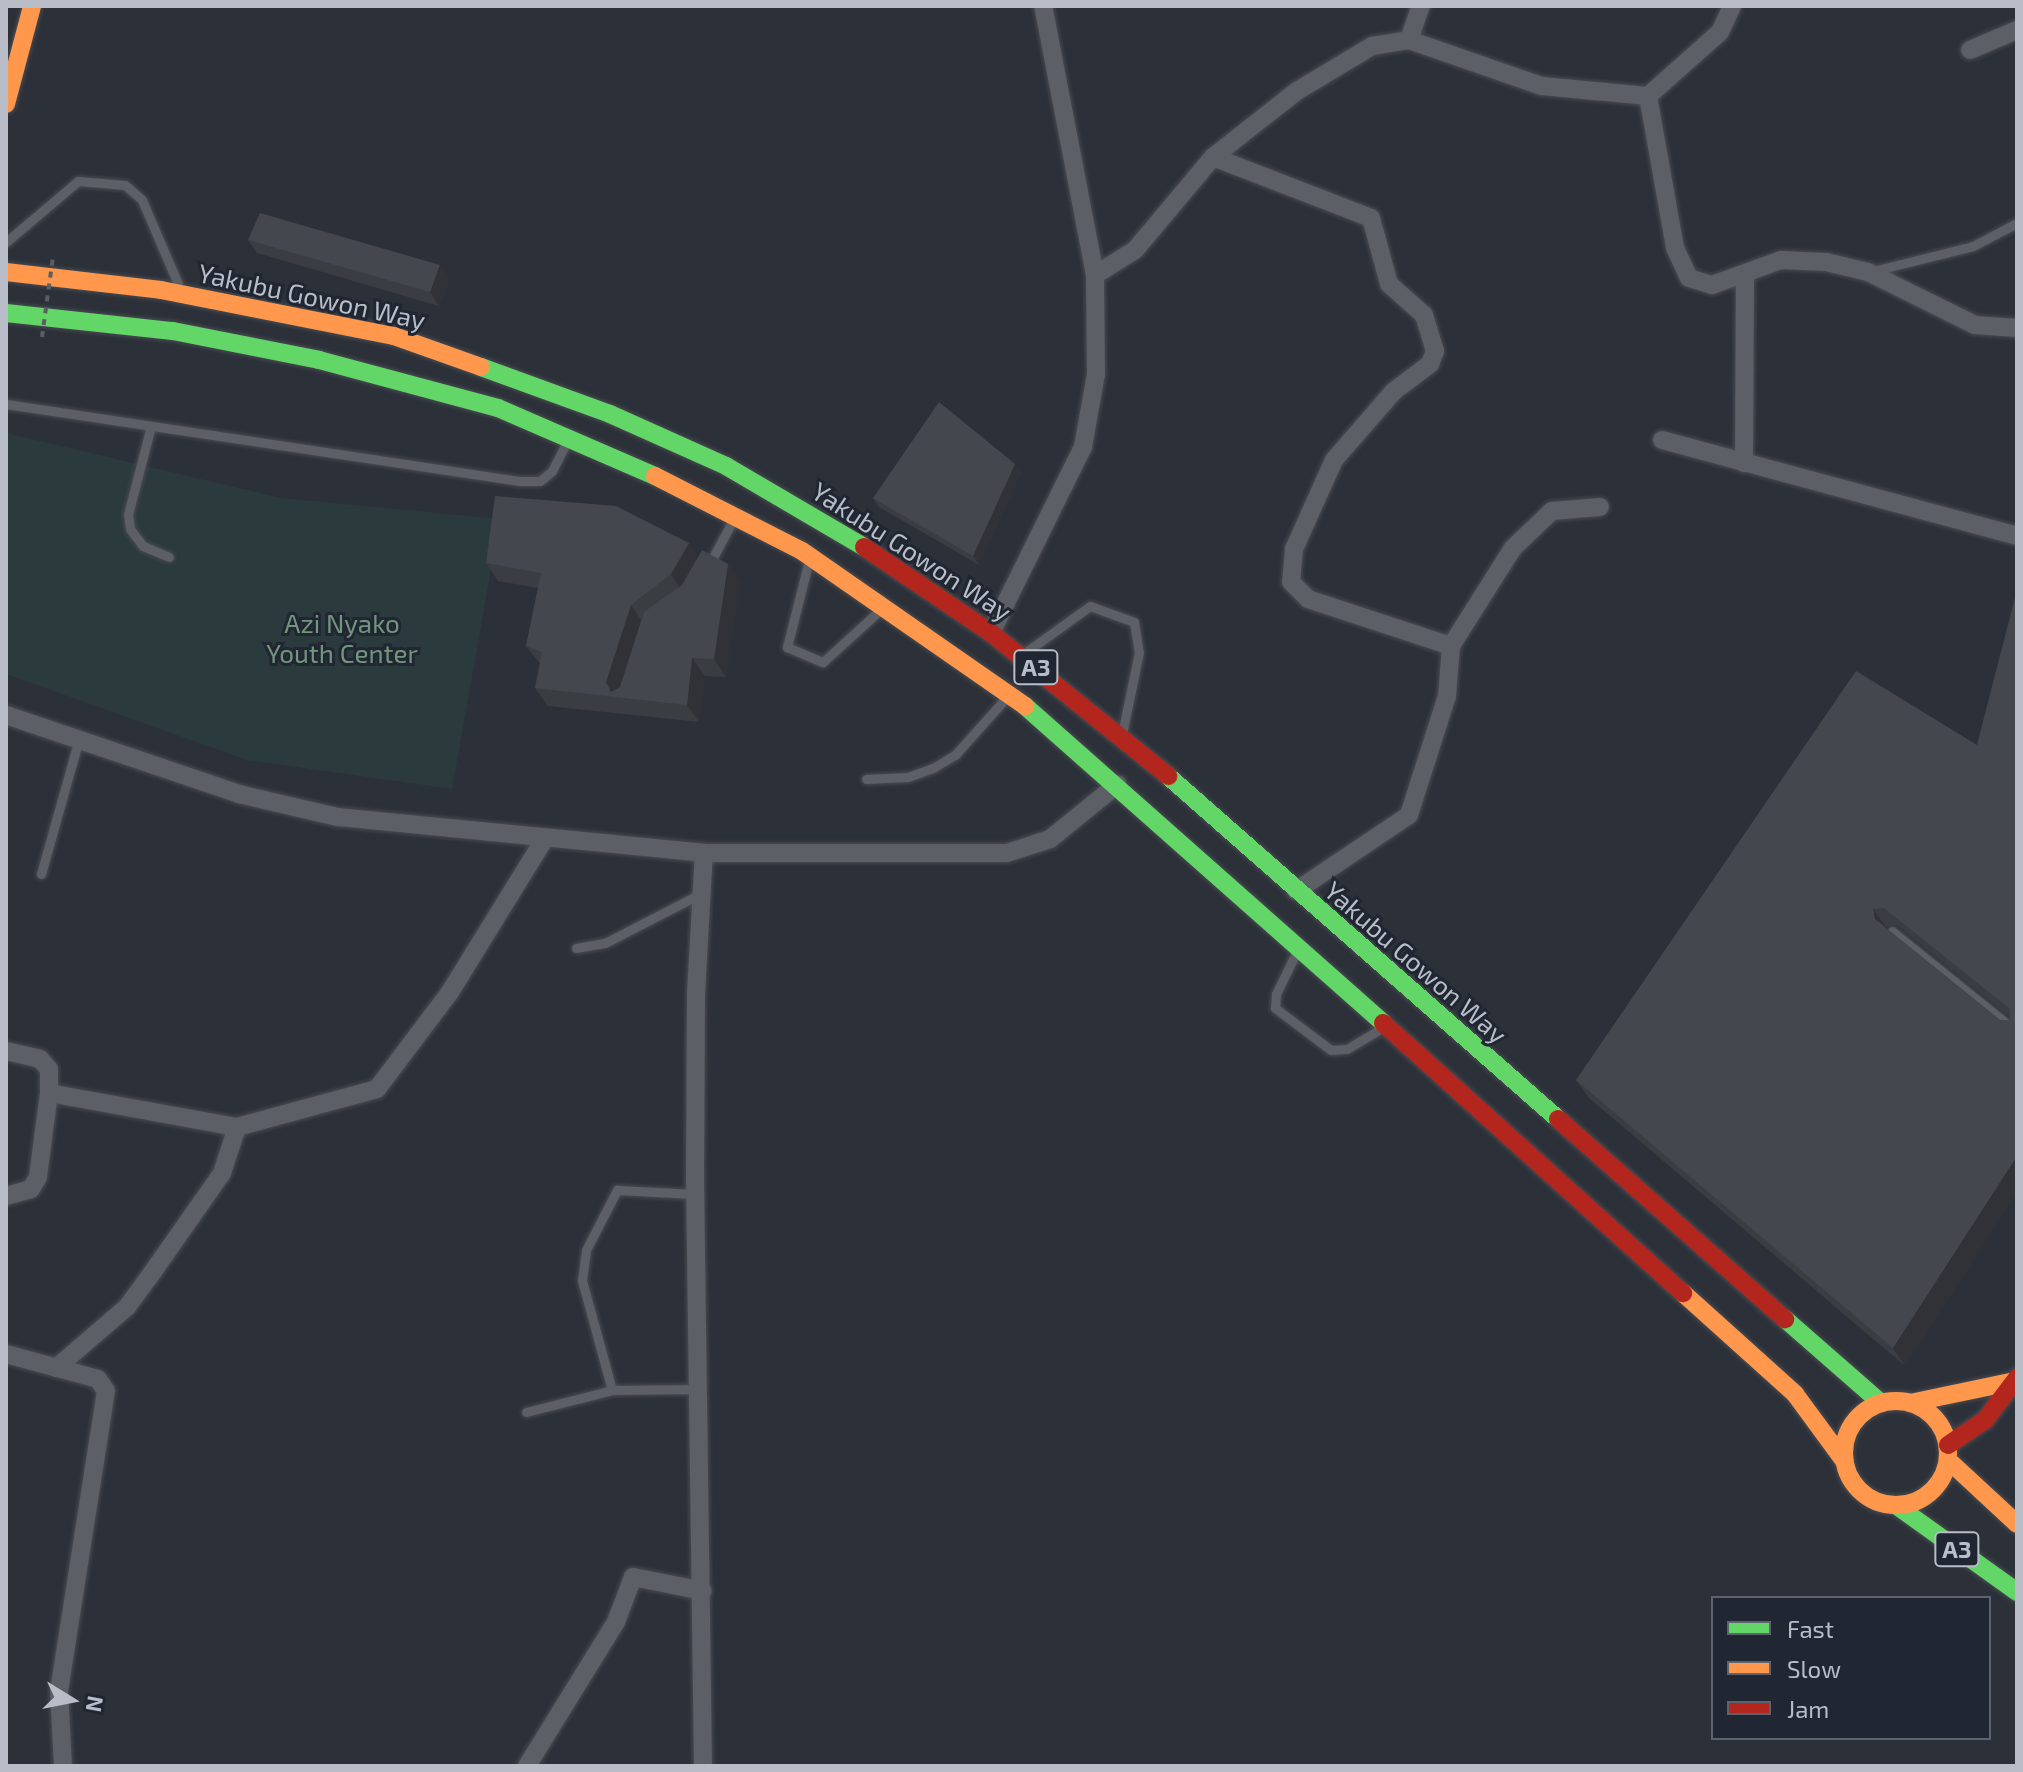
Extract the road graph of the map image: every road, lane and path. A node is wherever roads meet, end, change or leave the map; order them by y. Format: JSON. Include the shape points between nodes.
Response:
{"nodes":[{"id":1,"x":32,"y":6,"type":"edge"},
{"id":2,"x":1043,"y":6,"type":"edge"},
{"id":3,"x":1421,"y":6,"type":"edge"},
{"id":4,"x":1732,"y":6,"type":"edge"},
{"id":5,"x":2017,"y":30,"type":"edge"},
{"id":6,"x":1409,"y":40,"type":"junction"},
{"id":7,"x":1970,"y":50,"type":"dead end"},
{"id":8,"x":1648,"y":96,"type":"junction"},
{"id":9,"x":6,"y":104,"type":"edge"},
{"id":10,"x":1213,"y":157,"type":"junction"},
{"id":11,"x":2017,"y":223,"type":"edge"},
{"id":12,"x":6,"y":242,"type":"edge"},
{"id":13,"x":53,"y":257,"type":"dead end"},
{"id":14,"x":6,"y":272,"type":"edge"},
{"id":15,"x":1868,"y":272,"type":"junction"},
{"id":16,"x":1095,"y":275,"type":"junction"},
{"id":17,"x":1745,"y":275,"type":"junction"},
{"id":18,"x":182,"y":295,"type":"junction"},
{"id":19,"x":6,"y":313,"type":"edge"},
{"id":20,"x":2017,"y":328,"type":"edge"},
{"id":21,"x":42,"y":337,"type":"dead end"},
{"id":22,"x":555,"y":391,"type":"junction"},
{"id":23,"x":6,"y":404,"type":"edge"},
{"id":24,"x":538,"y":425,"type":"junction"},
{"id":25,"x":151,"y":426,"type":"junction"},
{"id":26,"x":567,"y":437,"type":"junction"},
{"id":27,"x":1662,"y":440,"type":"dead end"},
{"id":28,"x":1744,"y":463,"type":"junction"},
{"id":29,"x":1600,"y":507,"type":"dead end"},
{"id":30,"x":736,"y":515,"type":"junction"},
{"id":31,"x":2017,"y":536,"type":"edge"},
{"id":32,"x":169,"y":557,"type":"dead end"},
{"id":33,"x":810,"y":557,"type":"junction"},
{"id":34,"x":699,"y":583,"type":"edge"},
{"id":35,"x":885,"y":604,"type":"junction"},
{"id":36,"x":991,"y":633,"type":"junction"},
{"id":37,"x":1451,"y":646,"type":"junction"},
{"id":38,"x":1022,"y":656,"type":"junction"},
{"id":39,"x":1010,"y":694,"type":"junction"},
{"id":40,"x":6,"y":715,"type":"edge"},
{"id":41,"x":1122,"y":736,"type":"junction"},
{"id":42,"x":79,"y":739,"type":"junction"},
{"id":43,"x":866,"y":779,"type":"dead end"},
{"id":44,"x":1118,"y":784,"type":"junction"},
{"id":45,"x":544,"y":840,"type":"junction"},
{"id":46,"x":704,"y":853,"type":"junction"},
{"id":47,"x":41,"y":874,"type":"dead end"},
{"id":48,"x":1296,"y":891,"type":"junction"},
{"id":49,"x":702,"y":893,"type":"junction"},
{"id":50,"x":1892,"y":931,"type":"edge"},
{"id":51,"x":1300,"y":947,"type":"junction"},
{"id":52,"x":576,"y":948,"type":"dead end"},
{"id":53,"x":1387,"y":1025,"type":"junction"},
{"id":54,"x":2017,"y":1032,"type":"edge"},
{"id":55,"x":6,"y":1051,"type":"edge"},
{"id":56,"x":49,"y":1093,"type":"junction"},
{"id":57,"x":237,"y":1127,"type":"junction"},
{"id":58,"x":695,"y":1194,"type":"junction"},
{"id":59,"x":6,"y":1196,"type":"edge"},
{"id":60,"x":6,"y":1354,"type":"edge"},
{"id":61,"x":56,"y":1368,"type":"junction"},
{"id":62,"x":2016,"y":1379,"type":"edge"},
{"id":63,"x":699,"y":1389,"type":"junction"},
{"id":64,"x":612,"y":1390,"type":"junction"},
{"id":65,"x":1881,"y":1403,"type":"junction"},
{"id":66,"x":1910,"y":1403,"type":"junction"},
{"id":67,"x":526,"y":1412,"type":"dead end"},
{"id":68,"x":1948,"y":1452,"type":"junction"},
{"id":69,"x":1845,"y":1462,"type":"junction"},
{"id":70,"x":1897,"y":1506,"type":"junction"},
{"id":71,"x":2017,"y":1524,"type":"edge"},
{"id":72,"x":703,"y":1591,"type":"junction"},
{"id":73,"x":2017,"y":1592,"type":"edge"},
{"id":74,"x":63,"y":1766,"type":"edge"},
{"id":75,"x":527,"y":1766,"type":"edge"},
{"id":76,"x":703,"y":1766,"type":"edge"}],
"edges":[{"from":1,"to":9,"type":"main road"},
{"from":2,"to":16,"type":"street"},
{"from":3,"to":6,"type":"street"},
{"from":4,"to":8,"type":"street","via":[[1720,32]]},
{"from":5,"to":7,"type":"street"},
{"from":6,"to":8,"type":"street","via":[[1542,86]]},
{"from":6,"to":10,"type":"street","via":[[1372,46],[1297,91]]},
{"from":8,"to":17,"type":"street","via":[[1675,248],[1689,278],[1712,285]]},
{"from":10,"to":16,"type":"street","via":[[1135,250]]},
{"from":10,"to":37,"type":"street","via":[[1344,203],[1371,218],[1389,284],[1424,315],[1435,351],[1430,364],[1394,391],[1334,460],[1294,549],[1291,582],[1308,599]]},
{"from":11,"to":15,"type":"lane","via":[[1973,246]]},
{"from":12,"to":18,"type":"lane","via":[[78,181],[125,185],[142,200]]},
{"from":13,"to":21,"type":"path","bridge":true},
{"from":14,"to":18,"type":"main road","name":"Yakubu Gowon Way","number":"A3","via":[[55,274]]},
{"from":15,"to":17,"type":"street","via":[[1826,262],[1781,260]]},
{"from":15,"to":20,"type":"street","via":[[1975,325]]},
{"from":16,"to":36,"type":"street","via":[[1096,374],[1083,447]]},
{"from":17,"to":28,"type":"street"},
{"from":18,"to":22,"type":"main road","name":"Yakubu Gowon Way","number":"A3","via":[[394,336]]},
{"from":19,"to":24,"type":"main road","number":"A3","via":[[173,331],[319,360],[498,408]]},
{"from":22,"to":24,"type":"main road"},
{"from":22,"to":36,"type":"main road","name":"Yakubu Gowon Way","number":"A3","via":[[726,466],[832,525]]},
{"from":23,"to":25,"type":"lane"},
{"from":24,"to":26,"type":"main road","number":"A3"},
{"from":25,"to":26,"type":"lane","via":[[519,481],[540,481],[552,471]]},
{"from":25,"to":32,"type":"lane","via":[[128,514],[130,529],[143,546]]},
{"from":26,"to":30,"type":"main road","number":"A3"},
{"from":27,"to":28,"type":"street"},
{"from":28,"to":31,"type":"street"},
{"from":29,"to":37,"type":"street","via":[[1552,511],[1513,548]]},
{"from":30,"to":33,"type":"main road","number":"A3"},
{"from":30,"to":34,"type":"lane"},
{"from":33,"to":35,"type":"main road","number":"A3"},
{"from":33,"to":35,"type":"lane","via":[[787,647],[823,662]]},
{"from":35,"to":39,"type":"main road","number":"A3"},
{"from":36,"to":38,"type":"main road","name":"Yakubu Gowon Way","number":"A3"},
{"from":37,"to":48,"type":"street","via":[[1447,696],[1409,815]]},
{"from":38,"to":41,"type":"main road","name":"Yakubu Gowon Way","number":"A3"},
{"from":38,"to":41,"type":"lane","via":[[1079,610],[1102,607],[1134,622],[1139,652]]},
{"from":39,"to":43,"type":"lane","via":[[944,762],[908,777]]},
{"from":39,"to":44,"type":"main road","number":"A3"},
{"from":40,"to":42,"type":"street"},
{"from":41,"to":48,"type":"main road","name":"Yakubu Gowon Way","number":"A3"},
{"from":42,"to":45,"type":"street","via":[[239,794],[338,817]]},
{"from":42,"to":47,"type":"lane"},
{"from":44,"to":46,"type":"street","via":[[1050,839],[1007,853]]},
{"from":44,"to":51,"type":"main road","number":"A3"},
{"from":45,"to":46,"type":"street"},
{"from":45,"to":57,"type":"street","via":[[450,992],[377,1089]]},
{"from":46,"to":49,"type":"street"},
{"from":48,"to":65,"type":"main road","name":"Yakubu Gowon Way","number":"A3"},
{"from":49,"to":52,"type":"lane","via":[[605,943]]},
{"from":49,"to":58,"type":"street"},
{"from":50,"to":54,"type":"lane"},
{"from":51,"to":53,"type":"main road","number":"A3"},
{"from":51,"to":53,"type":"lane","via":[[1276,994],[1275,1008],[1339,1052]]},
{"from":53,"to":69,"type":"main road","number":"A3","via":[[1795,1394]]},
{"from":55,"to":56,"type":"street","via":[[40,1059],[49,1069]]},
{"from":56,"to":57,"type":"street"},
{"from":56,"to":59,"type":"street","via":[[38,1177],[31,1189]]},
{"from":57,"to":61,"type":"street","via":[[222,1173],[127,1307]]},
{"from":58,"to":63,"type":"street"},
{"from":58,"to":64,"type":"lane","via":[[617,1190],[586,1250],[582,1280]]},
{"from":60,"to":61,"type":"street"},
{"from":61,"to":74,"type":"street","via":[[98,1379],[106,1391],[59,1690]]},
{"from":62,"to":66,"type":"main road"},
{"from":62,"to":68,"type":"main road","via":[[1985,1420]]},
{"from":63,"to":64,"type":"lane"},
{"from":63,"to":72,"type":"street"},
{"from":64,"to":67,"type":"lane"},
{"from":65,"to":66,"type":"main road"},
{"from":65,"to":69,"type":"main road","via":[[1849,1432]]},
{"from":66,"to":68,"type":"main road","via":[[1935,1418]]},
{"from":68,"to":70,"type":"main road","via":[[1944,1474],[1925,1497]]},
{"from":68,"to":71,"type":"main road","number":"A3"},
{"from":69,"to":70,"type":"main road","via":[[1858,1488],[1882,1504]]},
{"from":70,"to":73,"type":"main road","number":"A3"},
{"from":72,"to":75,"type":"street","via":[[633,1577],[616,1622]]},
{"from":72,"to":76,"type":"street"}]}
